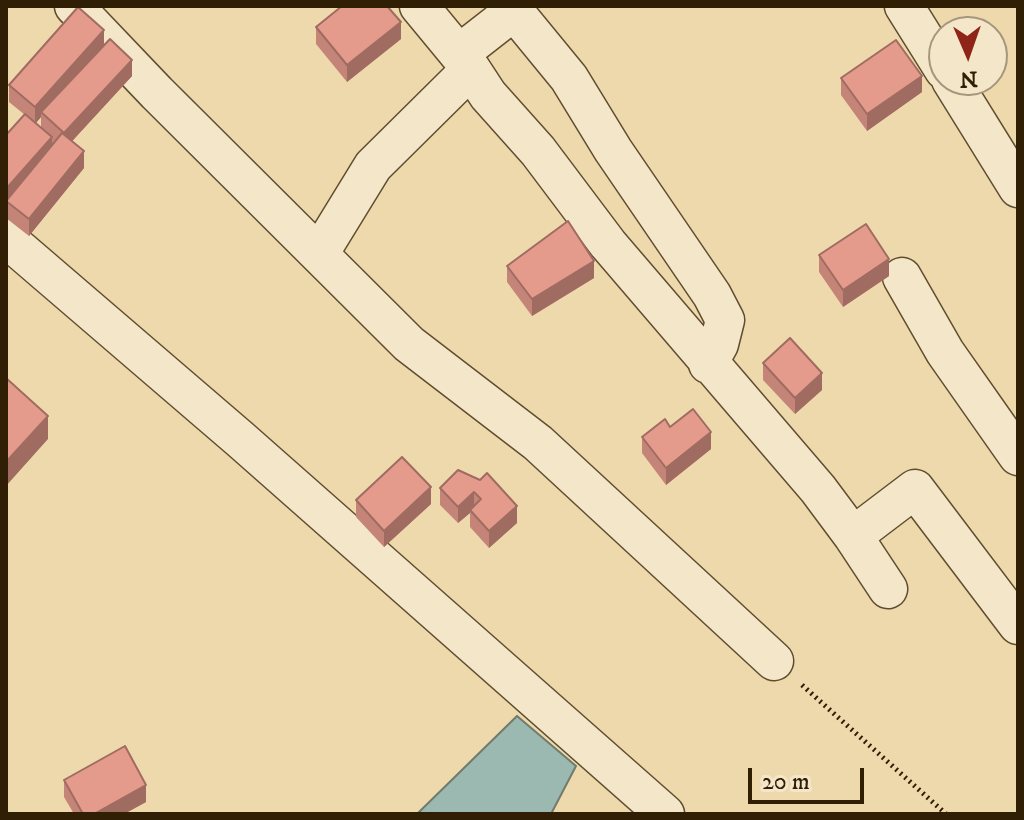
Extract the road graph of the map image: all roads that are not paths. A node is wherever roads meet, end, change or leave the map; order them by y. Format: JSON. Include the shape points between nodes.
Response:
{"nodes":[{"id":1,"x":74,"y":6,"type":"edge"},
{"id":2,"x":419,"y":6,"type":"edge"},
{"id":3,"x":904,"y":6,"type":"edge"},
{"id":4,"x":928,"y":44,"type":"edge"},
{"id":5,"x":465,"y":62,"type":"junction"},
{"id":6,"x":961,"y":96,"type":"edge"},
{"id":7,"x":1018,"y":188,"type":"edge"},
{"id":8,"x":6,"y":238,"type":"edge"},
{"id":9,"x":319,"y":254,"type":"junction"},
{"id":10,"x":902,"y":277,"type":"dead end"},
{"id":11,"x":708,"y":364,"type":"junction"},
{"id":12,"x":1018,"y":456,"type":"edge"},
{"id":13,"x":853,"y":536,"type":"junction"},
{"id":14,"x":888,"y":589,"type":"dead end"},
{"id":15,"x":1018,"y":625,"type":"edge"},
{"id":16,"x":774,"y":661,"type":"road end"},
{"id":17,"x":665,"y":814,"type":"edge"}],
"edges":[{"from":1,"to":9,"type":"street"},
{"from":2,"to":5,"type":"street"},
{"from":3,"to":4,"type":"street"},
{"from":5,"to":9,"type":"street","via":[[373,166]]},
{"from":5,"to":11,"type":"street"},
{"from":5,"to":11,"type":"street","via":[[514,11],[569,78],[725,320]]},
{"from":6,"to":7,"type":"street"},
{"from":8,"to":17,"type":"street"},
{"from":9,"to":16,"type":"street","via":[[409,344],[538,443]]},
{"from":10,"to":12,"type":"street","via":[[945,352]]},
{"from":11,"to":13,"type":"street"},
{"from":13,"to":14,"type":"street"},
{"from":13,"to":15,"type":"street","via":[[915,489]]}]}
